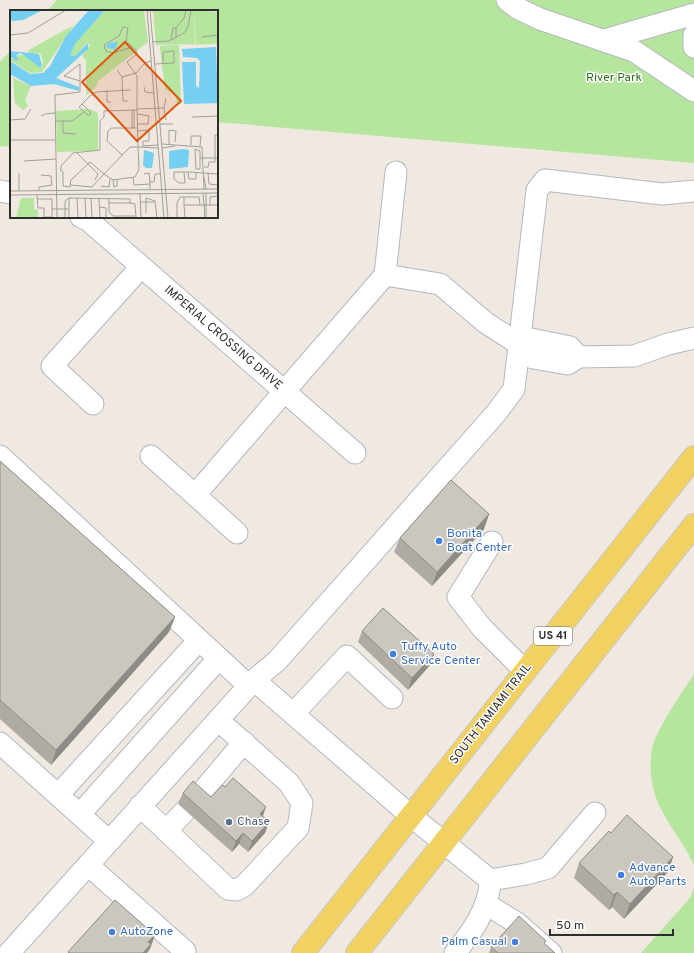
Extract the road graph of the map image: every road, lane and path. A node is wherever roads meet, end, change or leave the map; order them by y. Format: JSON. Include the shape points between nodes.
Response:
{"nodes":[{"id":1,"x":507,"y":0,"type":"edge"},
{"id":2,"x":694,"y":14,"type":"edge"},
{"id":3,"x":694,"y":35,"type":"edge"},
{"id":4,"x":604,"y":40,"type":"junction"},
{"id":5,"x":694,"y":48,"type":"edge"},
{"id":6,"x":694,"y":91,"type":"edge"},
{"id":7,"x":396,"y":172,"type":"dead end"},
{"id":8,"x":0,"y":191,"type":"edge"},
{"id":9,"x":694,"y":191,"type":"edge"},
{"id":10,"x":10,"y":193,"type":"edge"},
{"id":11,"x":83,"y":218,"type":"edge"},
{"id":12,"x":141,"y":267,"type":"junction"},
{"id":13,"x":385,"y":276,"type":"junction"},
{"id":14,"x":694,"y":338,"type":"edge"},
{"id":15,"x":520,"y":344,"type":"junction"},
{"id":16,"x":285,"y":392,"type":"junction"},
{"id":17,"x":93,"y":404,"type":"dead end"},
{"id":18,"x":355,"y":453,"type":"dead end"},
{"id":19,"x":0,"y":456,"type":"edge"},
{"id":20,"x":151,"y":456,"type":"dead end"},
{"id":21,"x":694,"y":457,"type":"edge"},
{"id":22,"x":195,"y":495,"type":"junction"},
{"id":23,"x":694,"y":525,"type":"edge"},
{"id":24,"x":237,"y":534,"type":"dead end"},
{"id":25,"x":492,"y":542,"type":"dead end"},
{"id":26,"x":199,"y":640,"type":"junction"},
{"id":27,"x":219,"y":658,"type":"junction"},
{"id":28,"x":525,"y":671,"type":"junction"},
{"id":29,"x":252,"y":683,"type":"junction"},
{"id":30,"x":392,"y":698,"type":"dead end"},
{"id":31,"x":293,"y":714,"type":"junction"},
{"id":32,"x":218,"y":720,"type":"junction"},
{"id":33,"x":244,"y":742,"type":"junction"},
{"id":34,"x":0,"y":743,"type":"edge"},
{"id":35,"x":58,"y":795,"type":"junction"},
{"id":36,"x":140,"y":806,"type":"junction"},
{"id":37,"x":595,"y":813,"type":"dead end"},
{"id":38,"x":80,"y":814,"type":"junction"},
{"id":39,"x":411,"y":816,"type":"junction"},
{"id":40,"x":166,"y":831,"type":"junction"},
{"id":41,"x":109,"y":841,"type":"junction"},
{"id":42,"x":444,"y":842,"type":"junction"},
{"id":43,"x":88,"y":865,"type":"junction"},
{"id":44,"x":490,"y":880,"type":"junction"},
{"id":45,"x":486,"y":904,"type":"junction"},
{"id":46,"x":9,"y":953,"type":"edge"},
{"id":47,"x":183,"y":953,"type":"edge"},
{"id":48,"x":303,"y":953,"type":"edge"},
{"id":49,"x":357,"y":953,"type":"edge"},
{"id":50,"x":455,"y":953,"type":"edge"},
{"id":51,"x":551,"y":953,"type":"edge"}],
"edges":[{"from":1,"to":4,"type":"lane","via":[[540,19]]},
{"from":2,"to":4,"type":"lane"},
{"from":3,"to":5,"type":"lane"},
{"from":4,"to":6,"type":"lane","via":[[634,51]]},
{"from":7,"to":13,"type":"lane"},
{"from":8,"to":10,"type":"lane"},
{"from":9,"to":15,"type":"lane","via":[[662,194],[545,180],[537,190]]},
{"from":11,"to":12,"type":"lane","name":"IMPERIAL CROSSING DRIVE"},
{"from":12,"to":16,"type":"lane","name":"IMPERIAL CROSSING DRIVE"},
{"from":12,"to":17,"type":"lane","via":[[52,366]]},
{"from":13,"to":15,"type":"lane","via":[[440,284],[486,324]]},
{"from":13,"to":16,"type":"lane","name":"IMPERIAL CROSSING DRIVE"},
{"from":14,"to":15,"type":"lane","via":[[634,356],[578,357],[568,364],[533,358]]},
{"from":15,"to":29,"type":"lane","via":[[514,389],[497,412],[277,661]]},
{"from":16,"to":18,"type":"lane"},
{"from":16,"to":22,"type":"lane"},
{"from":19,"to":26,"type":"lane"},
{"from":20,"to":22,"type":"lane"},
{"from":21,"to":28,"type":"main road","name":"SOUTH TAMIAMI TRAIL","number":"US 41"},
{"from":22,"to":24,"type":"lane"},
{"from":23,"to":42,"type":"main road"},
{"from":25,"to":28,"type":"lane","via":[[458,597],[482,628]]},
{"from":26,"to":27,"type":"lane"},
{"from":26,"to":35,"type":"lane"},
{"from":27,"to":29,"type":"lane"},
{"from":27,"to":38,"type":"lane"},
{"from":28,"to":39,"type":"main road","name":"SOUTH TAMIAMI TRAIL","number":"US 41"},
{"from":29,"to":31,"type":"lane"},
{"from":29,"to":32,"type":"lane"},
{"from":30,"to":31,"type":"lane","via":[[348,656]]},
{"from":31,"to":39,"type":"lane"},
{"from":32,"to":33,"type":"lane"},
{"from":32,"to":36,"type":"lane"},
{"from":33,"to":40,"type":"lane"},
{"from":33,"to":40,"type":"lane","via":[[289,783],[302,803],[298,828],[244,886],[236,890],[228,889]]},
{"from":34,"to":35,"type":"lane"},
{"from":35,"to":38,"type":"lane"},
{"from":36,"to":40,"type":"lane"},
{"from":36,"to":41,"type":"lane"},
{"from":37,"to":44,"type":"lane","via":[[548,868]]},
{"from":38,"to":41,"type":"lane"},
{"from":39,"to":42,"type":"lane"},
{"from":39,"to":48,"type":"main road","name":"SOUTH TAMIAMI TRAIL","number":"US 41"},
{"from":41,"to":43,"type":"lane"},
{"from":42,"to":44,"type":"lane"},
{"from":42,"to":49,"type":"main road"},
{"from":43,"to":46,"type":"lane"},
{"from":43,"to":47,"type":"lane","via":[[185,951]]},
{"from":44,"to":45,"type":"lane"},
{"from":45,"to":50,"type":"lane"},
{"from":45,"to":51,"type":"lane","via":[[517,923]]}]}
